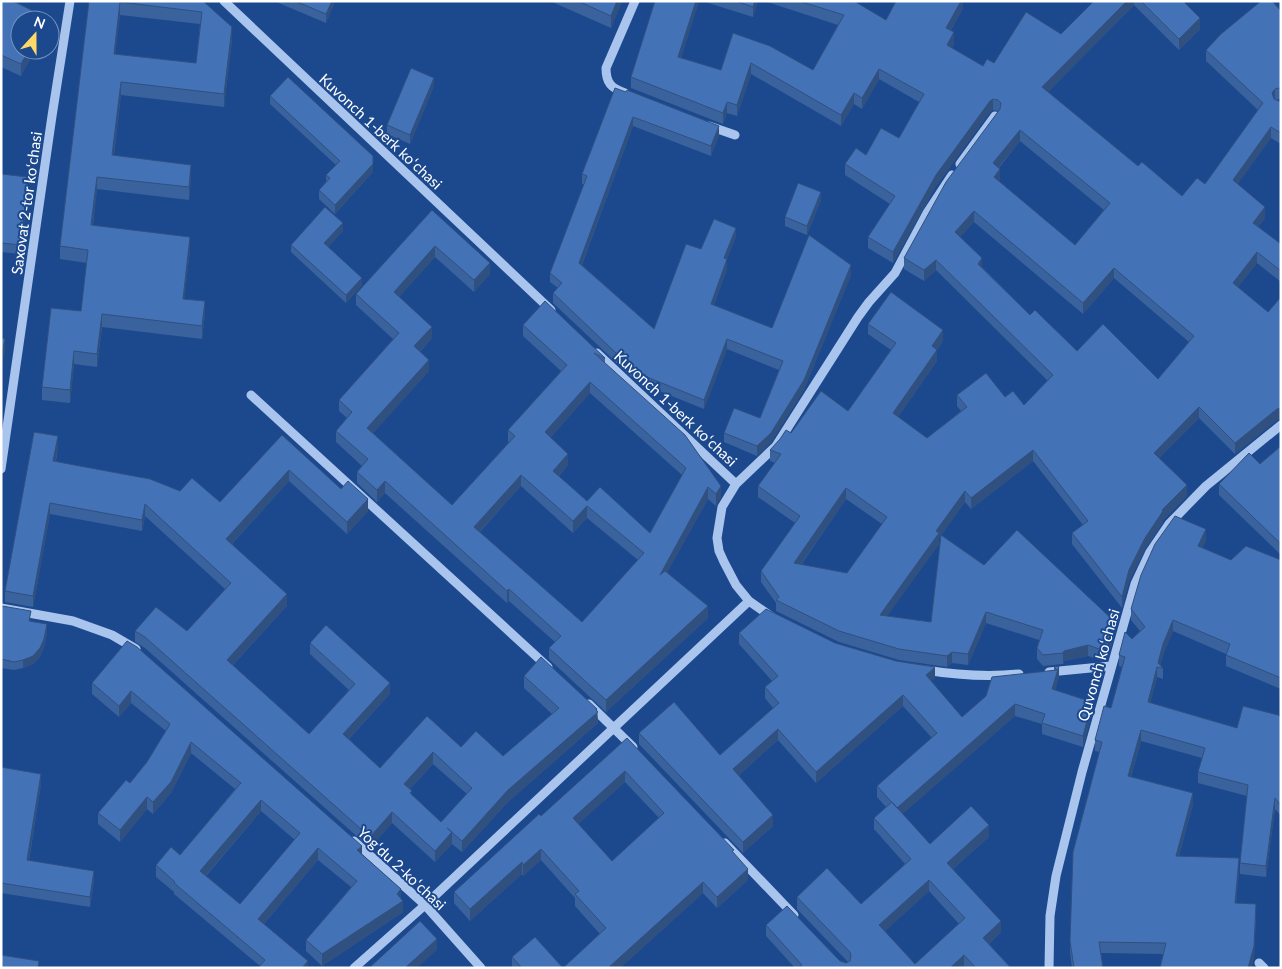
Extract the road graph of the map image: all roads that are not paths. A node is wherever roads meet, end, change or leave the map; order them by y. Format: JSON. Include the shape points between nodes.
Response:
{"nodes":[{"id":1,"x":70,"y":1,"type":"edge"},
{"id":2,"x":224,"y":1,"type":"edge"},
{"id":3,"x":635,"y":1,"type":"edge"},
{"id":4,"x":636,"y":98,"type":"edge"},
{"id":5,"x":995,"y":116,"type":"edge"},
{"id":6,"x":699,"y":122,"type":"edge"},
{"id":7,"x":735,"y":135,"type":"dead end"},
{"id":8,"x":556,"y":314,"type":"edge"},
{"id":9,"x":592,"y":348,"type":"edge"},
{"id":10,"x":251,"y":396,"type":"dead end"},
{"id":11,"x":1281,"y":425,"type":"edge"},
{"id":12,"x":4,"y":440,"type":"edge"},
{"id":13,"x":1,"y":469,"type":"edge"},
{"id":14,"x":736,"y":484,"type":"junction"},
{"id":15,"x":749,"y":601,"type":"junction"},
{"id":16,"x":1,"y":608,"type":"edge"},
{"id":17,"x":785,"y":623,"type":"edge"},
{"id":18,"x":141,"y":653,"type":"edge"},
{"id":19,"x":1111,"y":666,"type":"junction"},
{"id":20,"x":915,"y":668,"type":"edge"},
{"id":21,"x":556,"y":674,"type":"edge"},
{"id":22,"x":585,"y":701,"type":"edge"},
{"id":23,"x":614,"y":728,"type":"junction"},
{"id":24,"x":642,"y":756,"type":"edge"},
{"id":25,"x":344,"y":832,"type":"edge"},
{"id":26,"x":716,"y":834,"type":"edge"},
{"id":27,"x":425,"y":905,"type":"junction"},
{"id":28,"x":798,"y":918,"type":"edge"},
{"id":29,"x":354,"y":968,"type":"edge"},
{"id":30,"x":481,"y":968,"type":"edge"},
{"id":31,"x":1049,"y":968,"type":"edge"}],
"edges":[{"from":1,"to":12,"type":"street","name":"Saxovat 2-tor koʻchasi"},
{"from":2,"to":8,"type":"street","name":"Kuvonch 1-berk koʻchasi"},
{"from":3,"to":4,"type":"street","via":[[609,60],[606,76],[611,87]]},
{"from":5,"to":14,"type":"street","name":"Kuvonch 1-berk koʻchasi","via":[[941,190],[894,273],[858,317],[776,446]]},
{"from":6,"to":7,"type":"street"},
{"from":9,"to":14,"type":"street","name":"Kuvonch 1-berk koʻchasi"},
{"from":10,"to":21,"type":"street"},
{"from":11,"to":19,"type":"street","name":"Quvonch koʻchasi","via":[[1206,486],[1169,524],[1150,552],[1135,584]]},
{"from":12,"to":13,"type":"street","name":"Saxovat 2-tor koʻchasi"},
{"from":14,"to":15,"type":"street","via":[[722,507],[717,538],[724,562]]},
{"from":15,"to":17,"type":"street"},
{"from":15,"to":23,"type":"street"},
{"from":16,"to":18,"type":"street","via":[[73,621],[112,635]]},
{"from":19,"to":20,"type":"street","via":[[1004,676],[949,674]]},
{"from":19,"to":31,"type":"street","name":"Quvonch koʻchasi","via":[[1056,876],[1050,916]]},
{"from":22,"to":23,"type":"street"},
{"from":23,"to":24,"type":"street"},
{"from":23,"to":27,"type":"street"},
{"from":25,"to":27,"type":"street","name":"Yogʻdu 2-koʻchasi"},
{"from":26,"to":28,"type":"street"},
{"from":27,"to":29,"type":"street"},
{"from":27,"to":30,"type":"street","name":"Yogʻdu 2-koʻchasi"}]}
